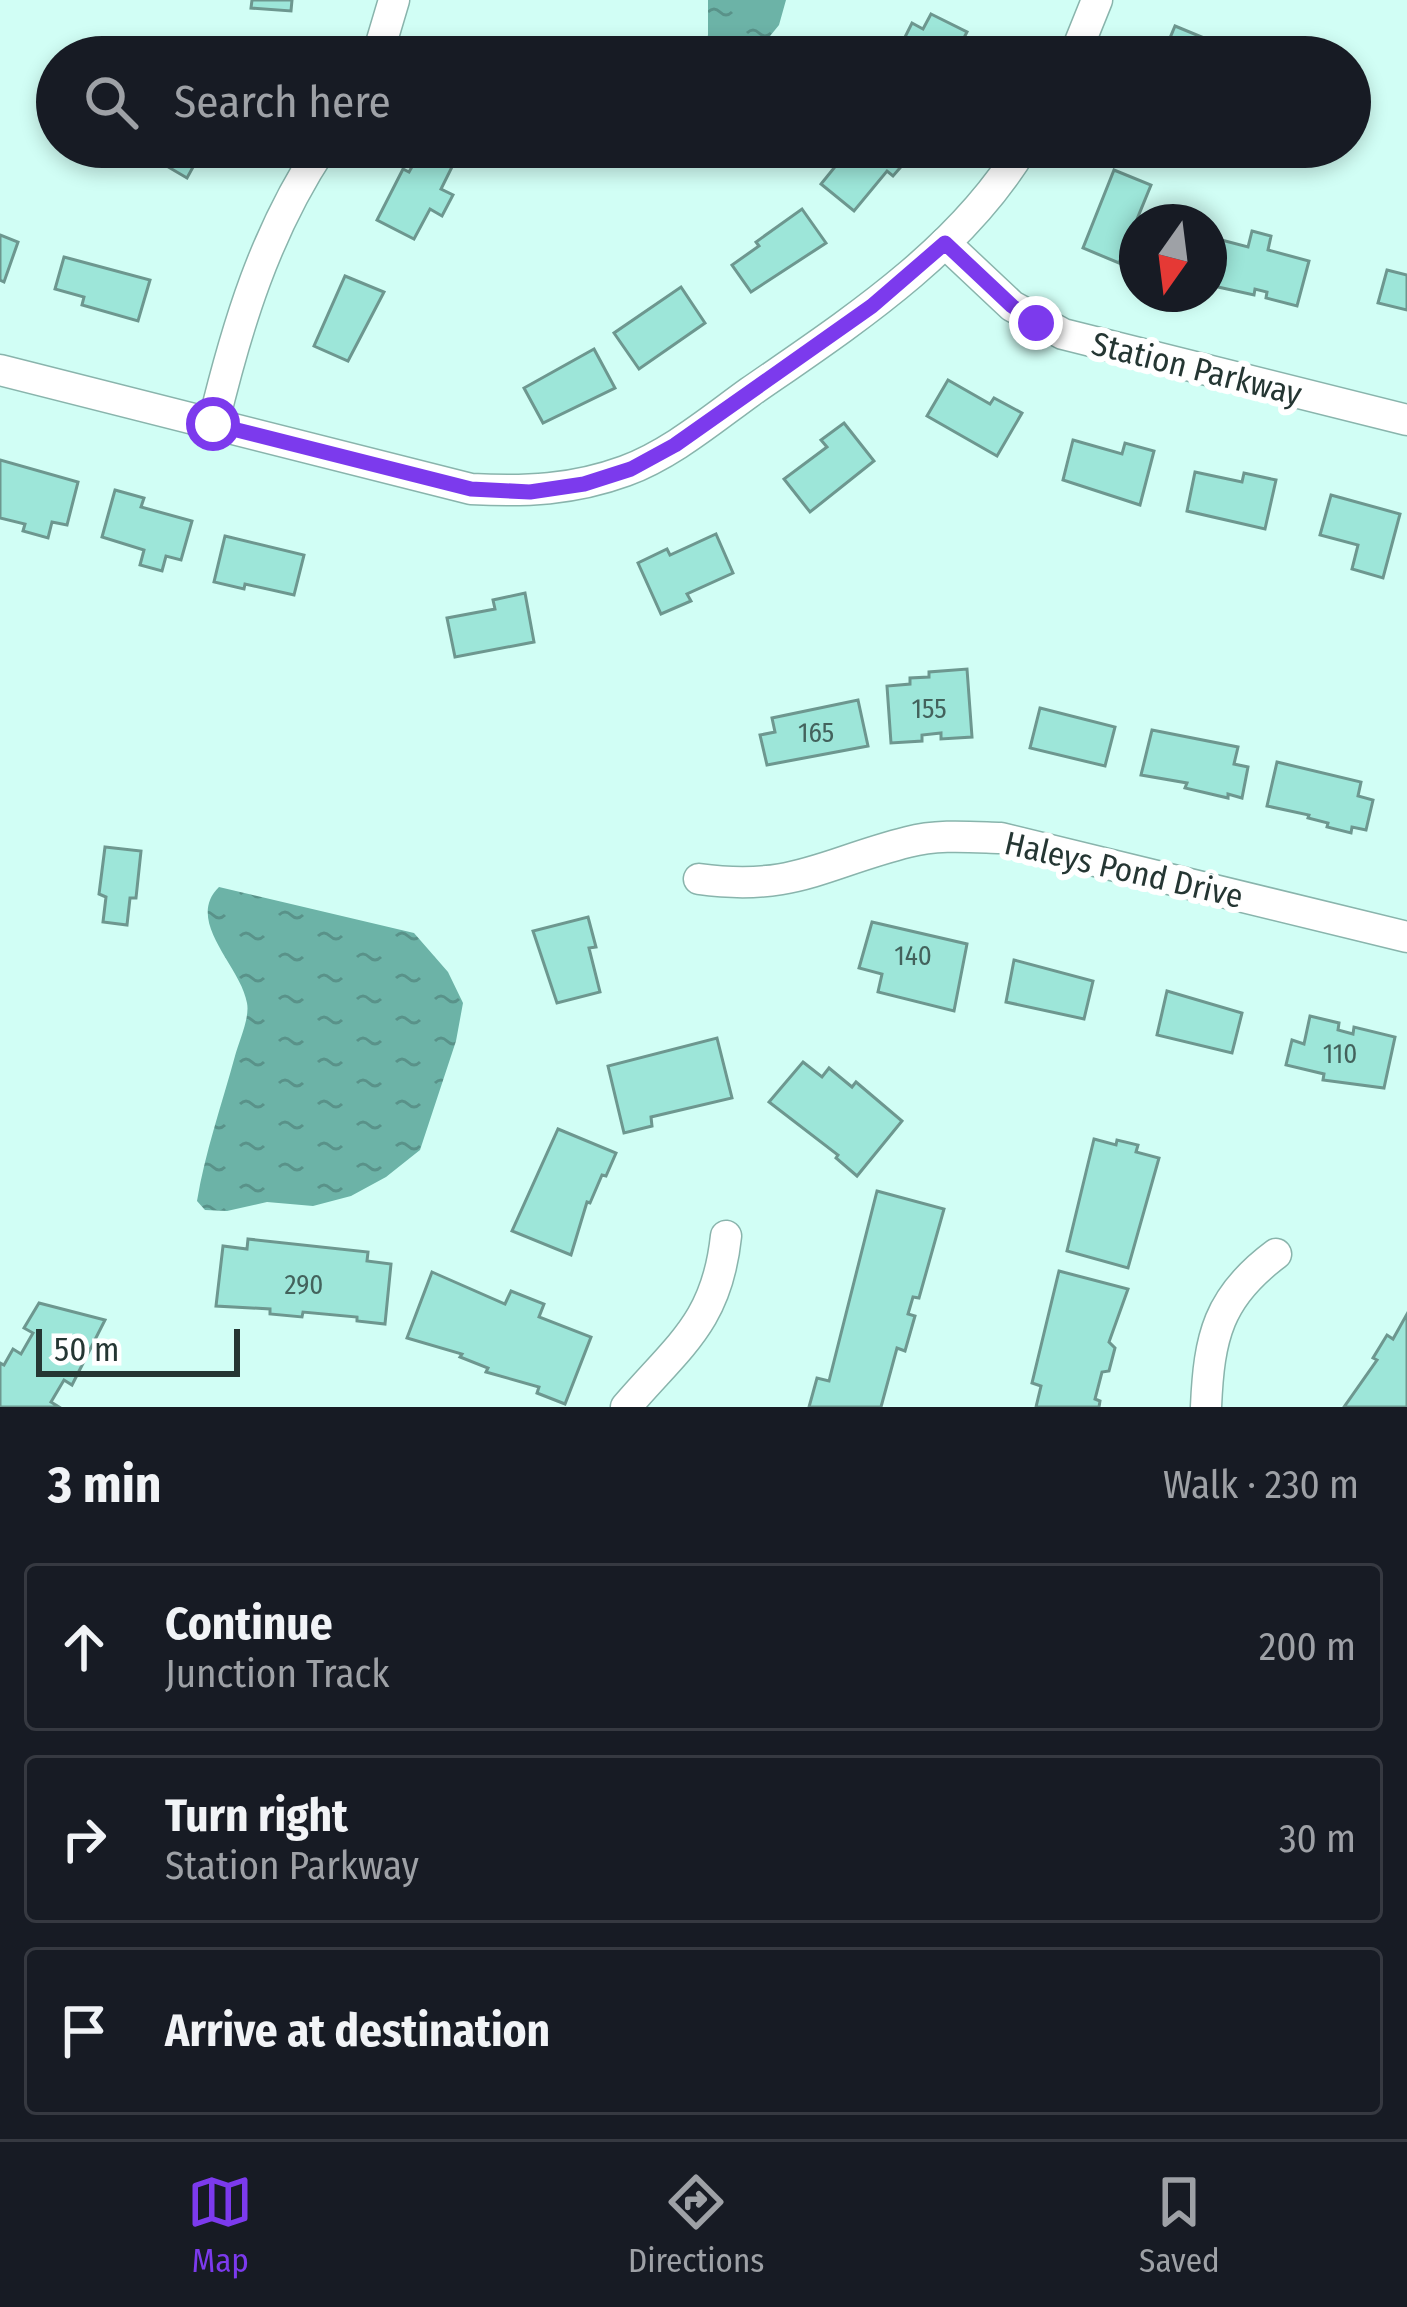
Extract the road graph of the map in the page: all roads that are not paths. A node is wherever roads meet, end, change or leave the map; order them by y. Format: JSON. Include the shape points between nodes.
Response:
{"nodes":[{"id":1,"x":394,"y":0,"type":"edge"},
{"id":2,"x":1097,"y":0,"type":"edge"},
{"id":3,"x":383,"y":36,"type":"edge"},
{"id":4,"x":1082,"y":36,"type":"edge"},
{"id":5,"x":310,"y":168,"type":"edge"},
{"id":6,"x":1006,"y":168,"type":"edge"},
{"id":7,"x":945,"y":243,"type":"junction"},
{"id":8,"x":0,"y":370,"type":"edge"},
{"id":9,"x":1407,"y":420,"type":"edge"},
{"id":10,"x":213,"y":424,"type":"junction"},
{"id":11,"x":700,"y":879,"type":"dead end"},
{"id":12,"x":1407,"y":937,"type":"edge"},
{"id":13,"x":726,"y":1236,"type":"dead end"},
{"id":14,"x":1276,"y":1254,"type":"dead end"},
{"id":15,"x":626,"y":1407,"type":"edge"},
{"id":16,"x":1206,"y":1407,"type":"edge"}],
"edges":[{"from":1,"to":3,"type":"street"},
{"from":2,"to":4,"type":"street"},
{"from":5,"to":10,"type":"street","via":[[266,245]]},
{"from":6,"to":7,"type":"street"},
{"from":7,"to":9,"type":"street","name":"Station Parkway","via":[[1012,306],[1063,334]]},
{"from":7,"to":10,"type":"street","via":[[872,306],[675,445],[584,484],[471,489]]},
{"from":8,"to":10,"type":"street"},
{"from":11,"to":12,"type":"street","name":"Haleys Pond Drive","via":[[776,883],[910,842],[1001,838]]},
{"from":13,"to":15,"type":"street","via":[[722,1278],[706,1315]]},
{"from":14,"to":16,"type":"street","via":[[1249,1274],[1222,1312]]}]}
